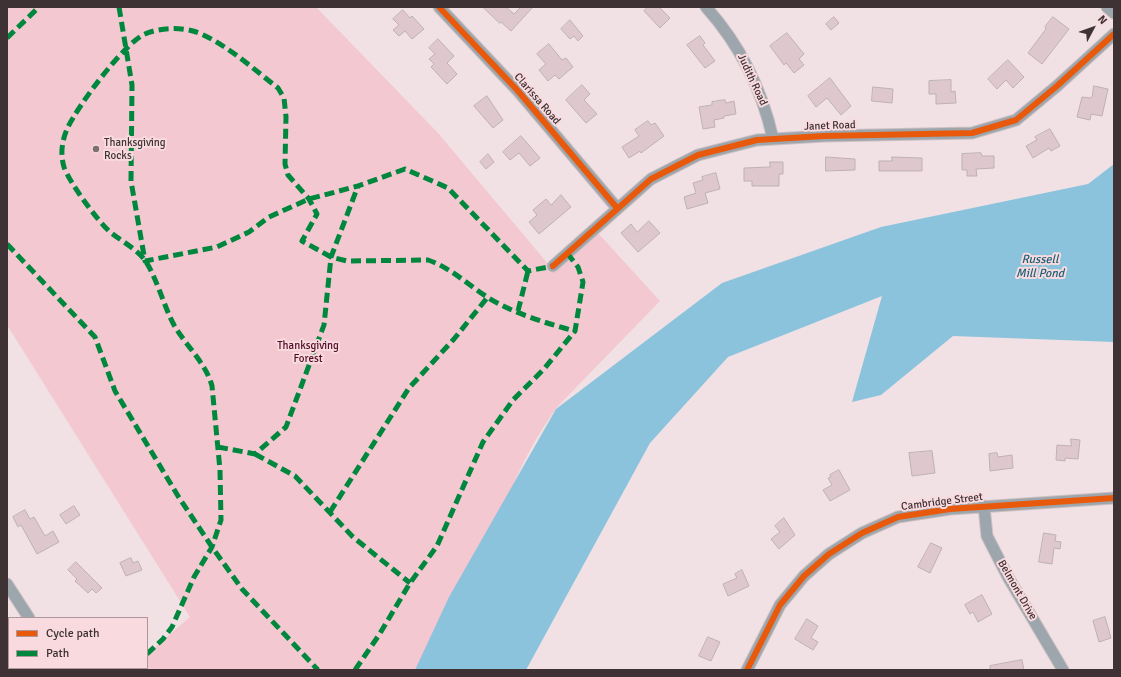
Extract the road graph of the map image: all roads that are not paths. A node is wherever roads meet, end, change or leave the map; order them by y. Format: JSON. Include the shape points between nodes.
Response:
{"nodes":[{"id":1,"x":439,"y":7,"type":"edge"},
{"id":2,"x":706,"y":7,"type":"edge"},
{"id":3,"x":1107,"y":7,"type":"edge"},
{"id":4,"x":1114,"y":12,"type":"edge"},
{"id":5,"x":1114,"y":34,"type":"edge"},
{"id":6,"x":773,"y":139,"type":"junction"},
{"id":7,"x":617,"y":208,"type":"junction"},
{"id":8,"x":553,"y":266,"type":"dead end"},
{"id":9,"x":1114,"y":498,"type":"edge"},
{"id":10,"x":984,"y":506,"type":"junction"},
{"id":11,"x":7,"y":584,"type":"edge"},
{"id":12,"x":28,"y":617,"type":"edge"},
{"id":13,"x":747,"y":670,"type":"edge"},
{"id":14,"x":1064,"y":670,"type":"edge"}],
"edges":[{"from":1,"to":7,"type":"street","name":"Clarissa Road","via":[[518,91]]},
{"from":2,"to":6,"type":"street","name":"Judith Road","via":[[721,23],[746,61],[766,109]]},
{"from":3,"to":4,"type":"street"},
{"from":5,"to":6,"type":"street","name":"Janet Road","via":[[1016,120],[972,133]]},
{"from":6,"to":7,"type":"street","name":"Janet Road","via":[[757,140],[698,155],[651,179]]},
{"from":7,"to":8,"type":"street","name":"Janet Road"},
{"from":9,"to":10,"type":"street","name":"Cambridge Street"},
{"from":10,"to":13,"type":"street","name":"Cambridge Street","via":[[898,517],[862,533],[829,554],[804,576],[780,605]]},
{"from":10,"to":14,"type":"street","name":"Belmont Drive","via":[[987,536],[1008,577]]},
{"from":11,"to":12,"type":"street"}]}
